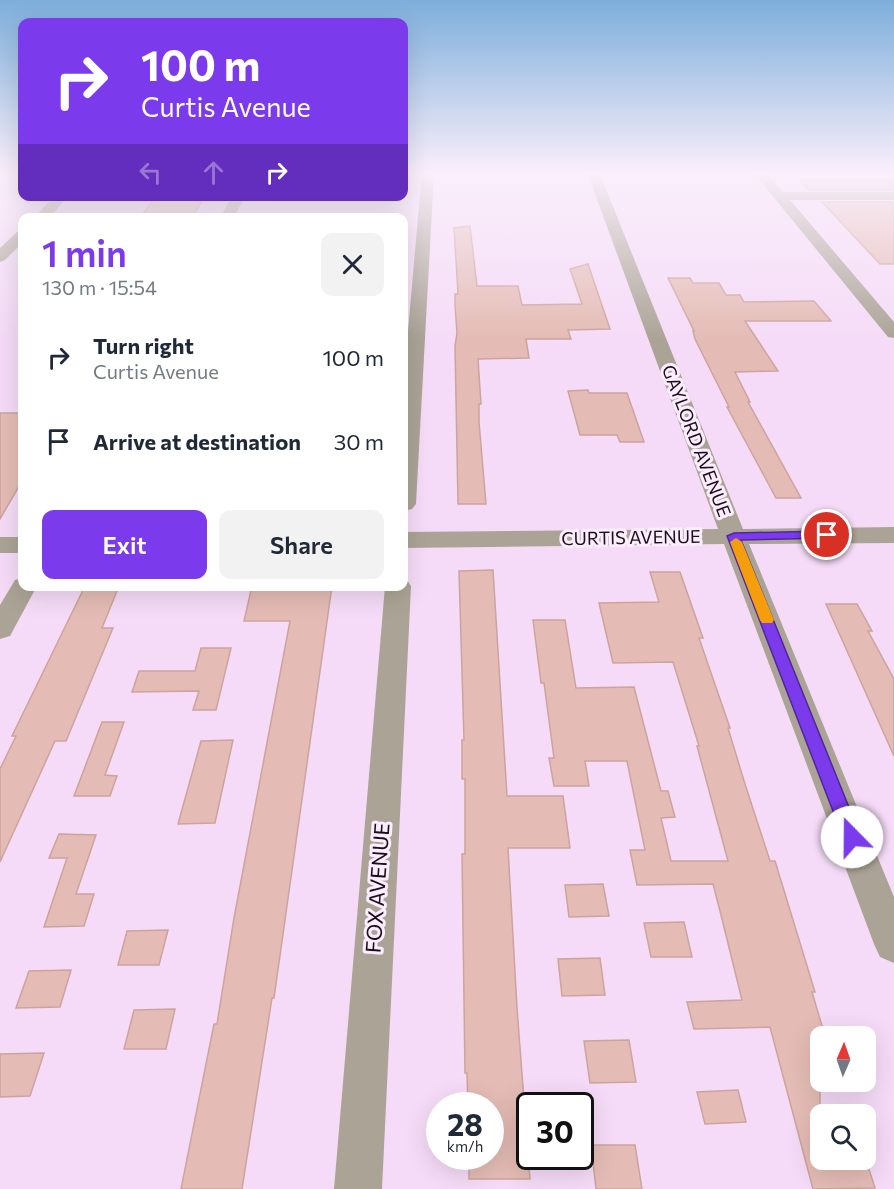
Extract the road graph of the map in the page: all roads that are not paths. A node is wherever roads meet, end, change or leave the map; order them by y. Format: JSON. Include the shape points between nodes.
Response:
{"nodes":[{"id":1,"x":424,"y":227,"type":"edge"},
{"id":2,"x":614,"y":227,"type":"edge"},
{"id":3,"x":805,"y":227,"type":"edge"},
{"id":4,"x":18,"y":239,"type":"edge"},
{"id":5,"x":0,"y":257,"type":"edge"},
{"id":6,"x":894,"y":333,"type":"edge"},
{"id":7,"x":408,"y":449,"type":"edge"},
{"id":8,"x":894,"y":534,"type":"edge"},
{"id":9,"x":734,"y":536,"type":"junction"},
{"id":10,"x":408,"y":540,"type":"edge"},
{"id":11,"x":0,"y":545,"type":"edge"},
{"id":12,"x":18,"y":545,"type":"edge"},
{"id":13,"x":21,"y":591,"type":"edge"},
{"id":14,"x":398,"y":591,"type":"edge"},
{"id":15,"x":0,"y":629,"type":"edge"},
{"id":16,"x":894,"y":944,"type":"edge"},
{"id":17,"x":358,"y":1189,"type":"edge"}],
"edges":[{"from":1,"to":7,"type":"street"},
{"from":2,"to":9,"type":"street","name":"GAYLORD AVENUE"},
{"from":3,"to":6,"type":"street"},
{"from":4,"to":5,"type":"street"},
{"from":8,"to":9,"type":"street","name":"CURTIS AVENUE"},
{"from":9,"to":10,"type":"street","name":"CURTIS AVENUE"},
{"from":9,"to":16,"type":"street","name":"GAYLORD AVENUE"},
{"from":11,"to":12,"type":"street"},
{"from":13,"to":15,"type":"street"},
{"from":14,"to":17,"type":"street","name":"FOX AVENUE"}]}
